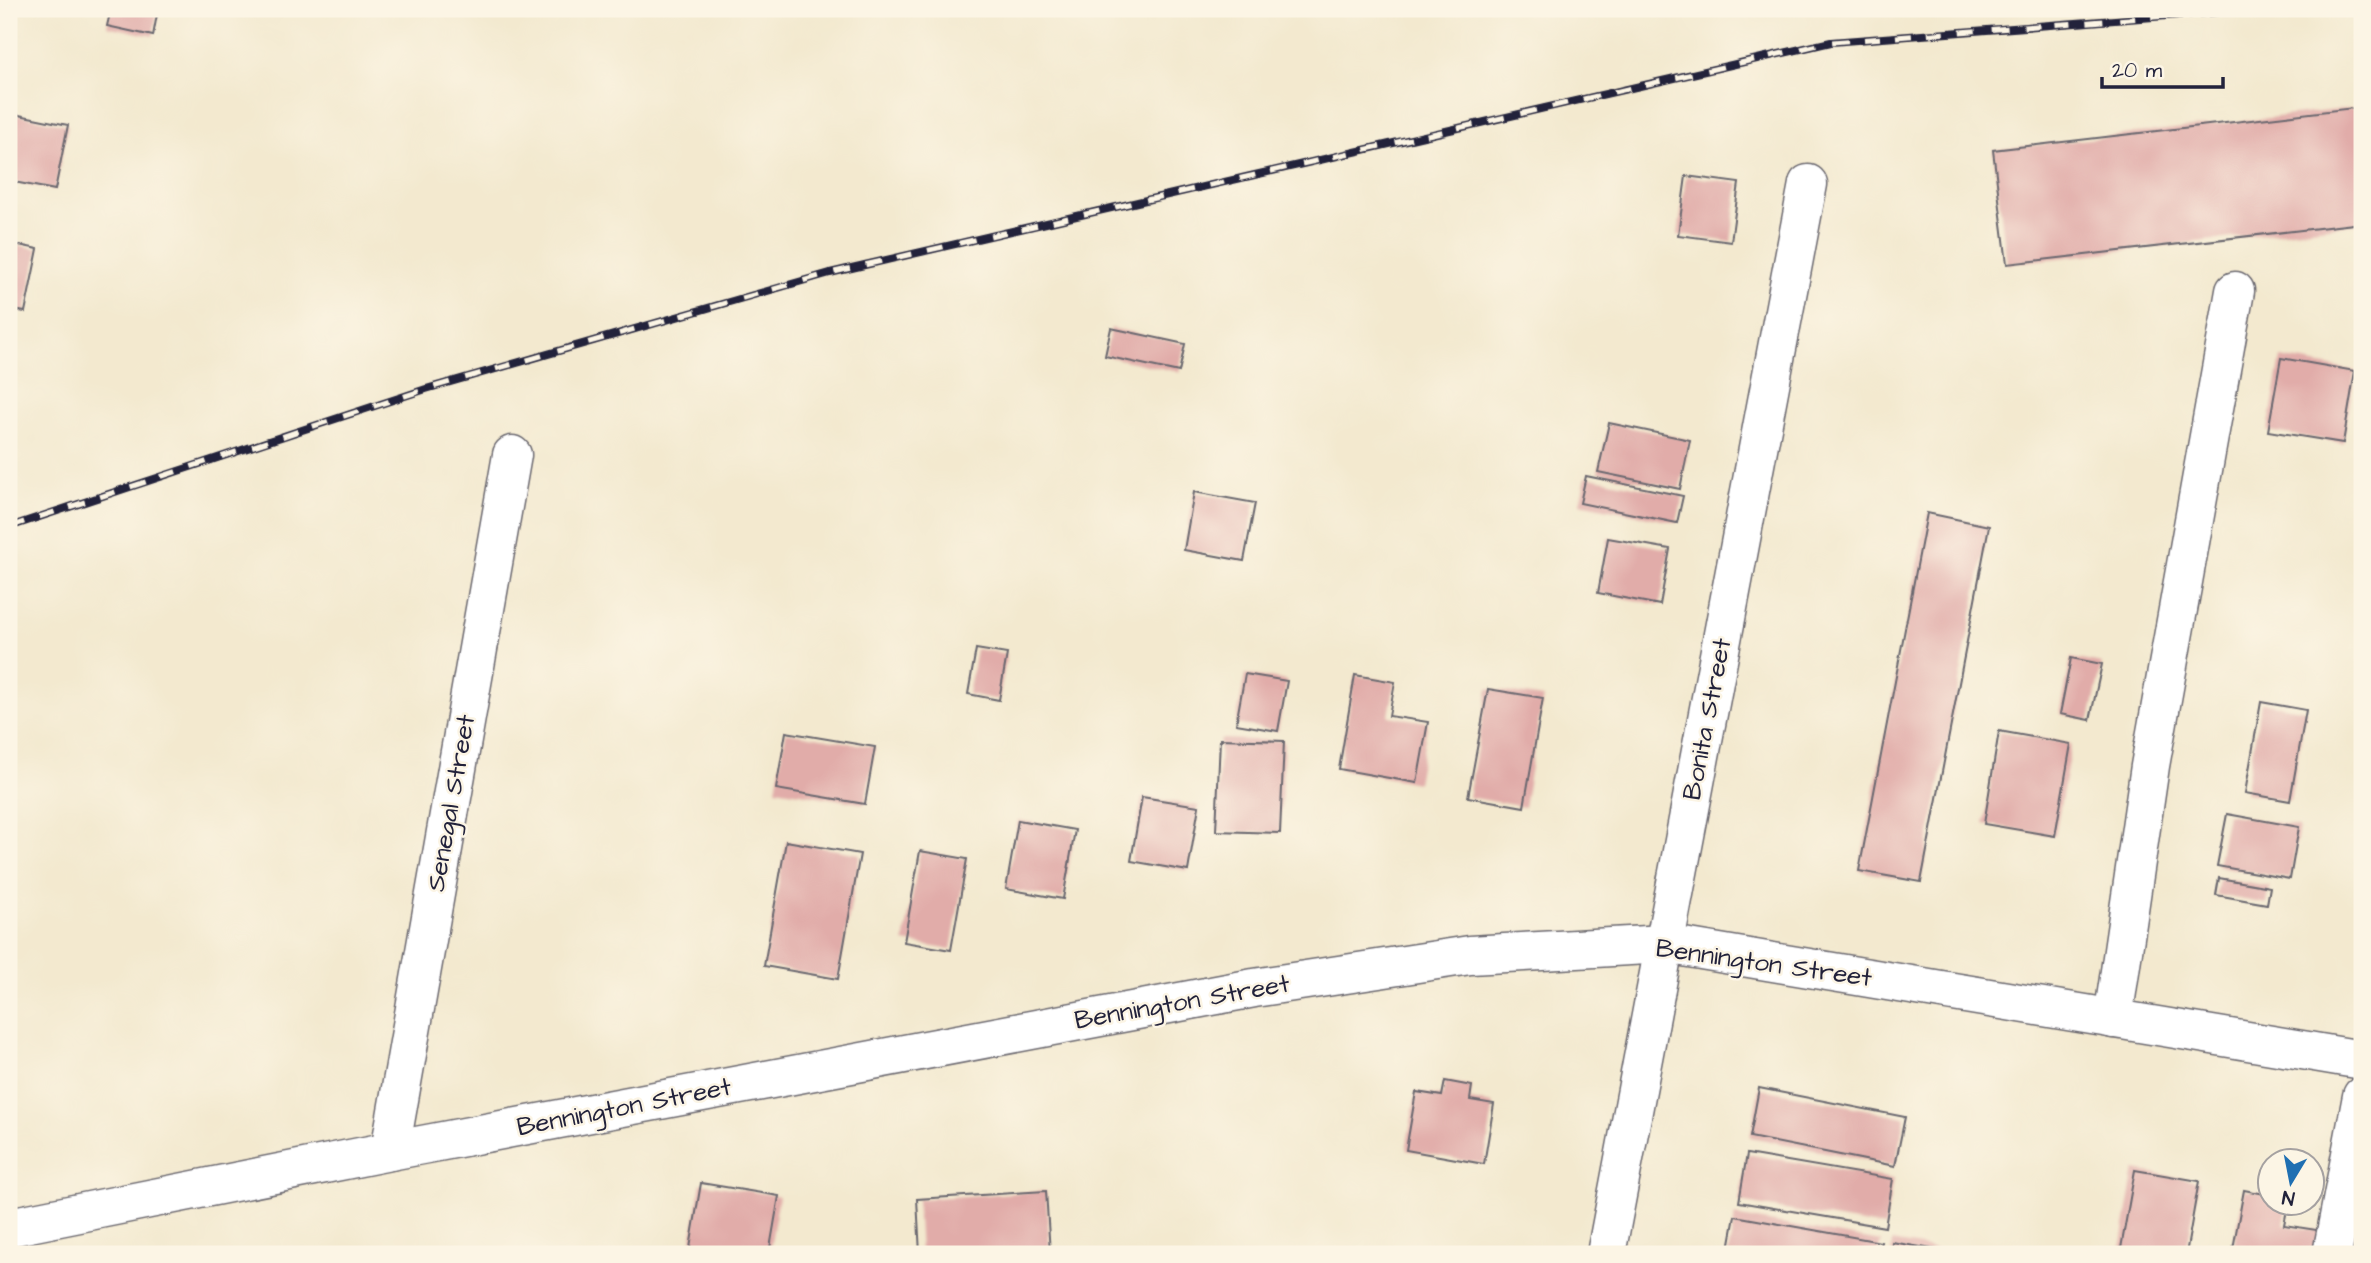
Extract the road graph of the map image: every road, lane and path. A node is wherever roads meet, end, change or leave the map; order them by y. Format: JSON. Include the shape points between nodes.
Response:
{"nodes":[{"id":1,"x":1808,"y":184,"type":"dead end"},
{"id":2,"x":2235,"y":291,"type":"dead end"},
{"id":3,"x":512,"y":454,"type":"dead end"},
{"id":4,"x":1665,"y":944,"type":"junction"},
{"id":5,"x":2113,"y":1019,"type":"junction"},
{"id":6,"x":2362,"y":1060,"type":"edge"},
{"id":7,"x":2362,"y":1096,"type":"edge"},
{"id":8,"x":390,"y":1151,"type":"junction"},
{"id":9,"x":9,"y":1227,"type":"edge"},
{"id":10,"x":1606,"y":1254,"type":"edge"},
{"id":11,"x":2332,"y":1254,"type":"edge"}],
"edges":[{"from":1,"to":4,"type":"street","name":"Bonita Street"},
{"from":2,"to":5,"type":"street","via":[[2150,766]]},
{"from":3,"to":8,"type":"street","name":"Senegal Street"},
{"from":4,"to":5,"type":"street","name":"Bennington Street"},
{"from":4,"to":8,"type":"street","name":"Bennington Street","via":[[1469,955],[1254,988]]},
{"from":4,"to":10,"type":"street","name":"Bonita Street"},
{"from":5,"to":6,"type":"street","name":"Bennington Street"},
{"from":7,"to":11,"type":"street"},
{"from":8,"to":9,"type":"street","name":"Bennington Street"}]}
